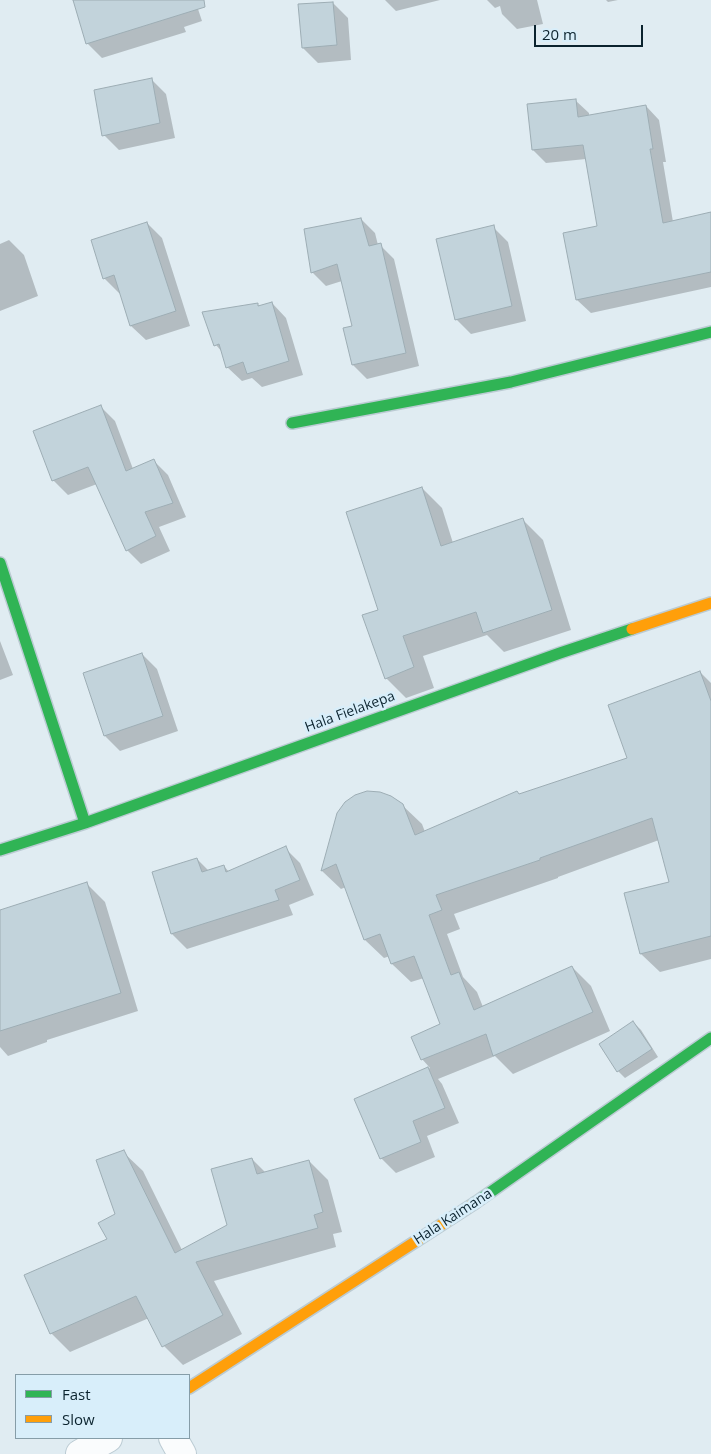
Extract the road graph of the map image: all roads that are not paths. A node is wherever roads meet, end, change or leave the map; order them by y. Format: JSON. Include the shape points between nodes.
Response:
{"nodes":[{"id":1,"x":711,"y":332,"type":"edge"},
{"id":2,"x":292,"y":423,"type":"dead end"},
{"id":3,"x":0,"y":563,"type":"edge"},
{"id":4,"x":711,"y":603,"type":"edge"},
{"id":5,"x":85,"y":823,"type":"junction"},
{"id":6,"x":0,"y":850,"type":"edge"},
{"id":7,"x":711,"y":1038,"type":"edge"},
{"id":8,"x":190,"y":1387,"type":"edge"},
{"id":9,"x":106,"y":1439,"type":"edge"},
{"id":10,"x":174,"y":1439,"type":"edge"},
{"id":11,"x":80,"y":1454,"type":"edge"},
{"id":12,"x":182,"y":1454,"type":"edge"}],
"edges":[{"from":1,"to":2,"type":"street","via":[[511,382]]},
{"from":3,"to":5,"type":"street"},
{"from":4,"to":5,"type":"street","name":"Hala Fielakepa","via":[[550,656]]},
{"from":5,"to":6,"type":"street","name":"Hala Fielakepa"},
{"from":7,"to":8,"type":"street","name":"Hala Kaimana","via":[[485,1197]]},
{"from":9,"to":11,"type":"street"},
{"from":10,"to":12,"type":"street"}]}
